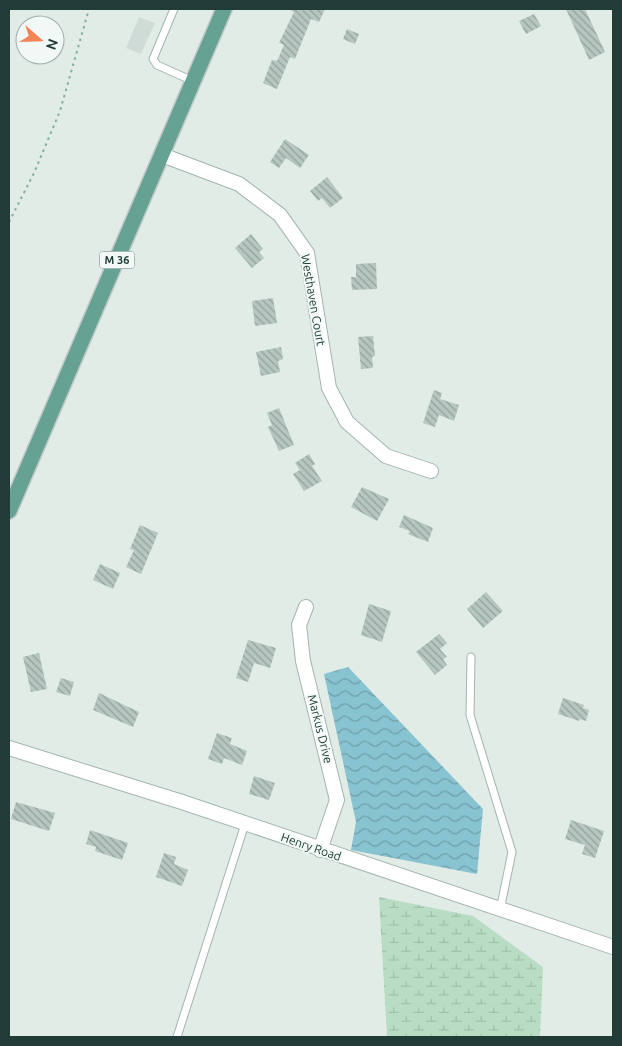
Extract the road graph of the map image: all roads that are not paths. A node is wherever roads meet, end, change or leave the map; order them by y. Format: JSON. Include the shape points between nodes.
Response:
{"nodes":[{"id":1,"x":174,"y":9,"type":"edge"},
{"id":2,"x":224,"y":9,"type":"edge"},
{"id":3,"x":193,"y":81,"type":"junction"},
{"id":4,"x":162,"y":155,"type":"junction"},
{"id":5,"x":431,"y":472,"type":"dead end"},
{"id":6,"x":9,"y":511,"type":"edge"},
{"id":7,"x":306,"y":607,"type":"dead end"},
{"id":8,"x":471,"y":657,"type":"dead end"},
{"id":9,"x":9,"y":748,"type":"edge"},
{"id":10,"x":244,"y":824,"type":"junction"},
{"id":11,"x":320,"y":850,"type":"junction"},
{"id":12,"x":500,"y":910,"type":"junction"},
{"id":13,"x":613,"y":947,"type":"edge"},
{"id":14,"x":177,"y":1037,"type":"edge"}],
"edges":[{"from":1,"to":3,"type":"lane","via":[[153,59],[157,65]]},
{"from":2,"to":3,"type":"main road","number":"M 36"},
{"from":3,"to":4,"type":"main road","number":"M 36"},
{"from":4,"to":5,"type":"street","name":"Westhaven Court","via":[[238,184],[280,215],[307,253],[330,388],[347,422],[386,456]]},
{"from":4,"to":6,"type":"main road","number":"M 36"},
{"from":7,"to":11,"type":"street","name":"Markus Drive","via":[[299,625],[303,661],[337,800]]},
{"from":8,"to":12,"type":"lane","via":[[470,715],[512,852]]},
{"from":9,"to":10,"type":"street","name":"Henry Road"},
{"from":10,"to":11,"type":"street","name":"Henry Road"},
{"from":10,"to":14,"type":"lane"},
{"from":11,"to":12,"type":"street","name":"Henry Road"},
{"from":12,"to":13,"type":"street","name":"Henry Road"}]}
